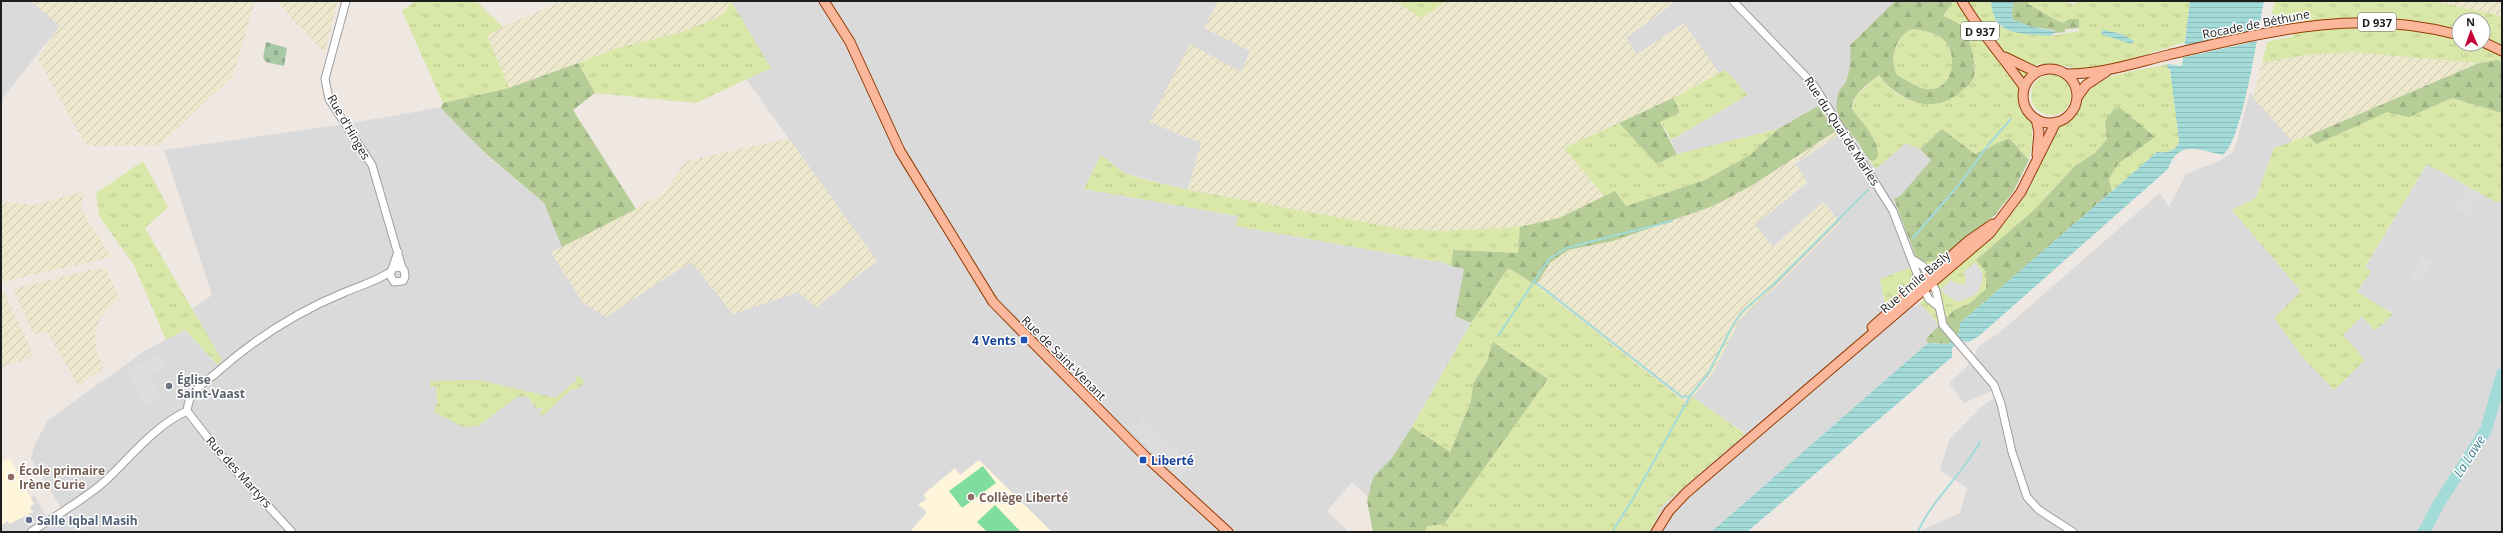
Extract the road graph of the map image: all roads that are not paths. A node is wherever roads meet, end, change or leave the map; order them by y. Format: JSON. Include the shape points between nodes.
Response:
{"nodes":[{"id":1,"x":346,"y":1,"type":"edge"},
{"id":2,"x":824,"y":1,"type":"edge"},
{"id":3,"x":1733,"y":1,"type":"edge"},
{"id":4,"x":1962,"y":1,"type":"edge"},
{"id":5,"x":2451,"y":33,"type":"edge"},
{"id":6,"x":2491,"y":46,"type":"edge"},
{"id":7,"x":2502,"y":51,"type":"edge"},
{"id":8,"x":2003,"y":56,"type":"junction"},
{"id":9,"x":2036,"y":72,"type":"junction"},
{"id":10,"x":2107,"y":72,"type":"junction"},
{"id":11,"x":2067,"y":74,"type":"junction"},
{"id":12,"x":2024,"y":87,"type":"junction"},
{"id":13,"x":2078,"y":96,"type":"junction"},
{"id":14,"x":2036,"y":119,"type":"junction"},
{"id":15,"x":2056,"y":122,"type":"junction"},
{"id":16,"x":2036,"y":162,"type":"junction"},
{"id":17,"x":2010,"y":208,"type":"junction"},
{"id":18,"x":398,"y":251,"type":"junction"},
{"id":19,"x":402,"y":268,"type":"junction"},
{"id":20,"x":392,"y":270,"type":"junction"},
{"id":21,"x":378,"y":280,"type":"junction"},
{"id":22,"x":392,"y":280,"type":"junction"},
{"id":23,"x":1926,"y":284,"type":"junction"},
{"id":24,"x":1939,"y":307,"type":"junction"},
{"id":25,"x":1830,"y":369,"type":"junction"},
{"id":26,"x":187,"y":412,"type":"junction"},
{"id":27,"x":31,"y":532,"type":"edge"},
{"id":28,"x":292,"y":532,"type":"edge"},
{"id":29,"x":1228,"y":532,"type":"edge"},
{"id":30,"x":1656,"y":532,"type":"edge"},
{"id":31,"x":2073,"y":532,"type":"edge"}],
"edges":[{"from":1,"to":18,"type":"street","name":"Rue d'Hinges","via":[[325,79],[329,99],[372,165]]},
{"from":2,"to":29,"type":"main road","name":"Rue de Saint-Venant","via":[[850,42],[897,145],[1001,311],[1144,455]]},
{"from":3,"to":23,"type":"street","name":"Rue du Quai de Marles","via":[[1814,84],[1894,211],[1912,259],[1923,266]]},
{"from":4,"to":8,"type":"main road","number":"D 937","via":[[1982,34]]},
{"from":5,"to":10,"type":"main road","name":"Rocade de Béthune","number":"D 937","via":[[2430,27],[2378,22],[2324,23],[2294,27],[2152,59]]},
{"from":6,"to":7,"type":"main road"},
{"from":8,"to":9,"type":"main road","number":"D 937"},
{"from":8,"to":12,"type":"main road","number":"D 937"},
{"from":9,"to":11,"type":"main road","via":[[2050,68]]},
{"from":9,"to":12,"type":"main road"},
{"from":10,"to":11,"type":"main road","name":"Rocade de Béthune","number":"D 937"},
{"from":10,"to":13,"type":"main road","name":"Rocade de Béthune","number":"D 937","via":[[2086,85]]},
{"from":11,"to":13,"type":"main road"},
{"from":12,"to":14,"type":"main road","via":[[2026,108]]},
{"from":13,"to":15,"type":"main road","via":[[2074,110]]},
{"from":14,"to":15,"type":"main road"},
{"from":14,"to":16,"type":"main road","via":[[2039,141]]},
{"from":15,"to":16,"type":"main road","name":"Rue Émile Basly"},
{"from":16,"to":17,"type":"main road","name":"Rue Émile Basly"},
{"from":17,"to":23,"type":"main road","name":"Rue Émile Basly","via":[[1968,241]]},
{"from":17,"to":23,"type":"main road","name":"Rue Émile Basly","via":[[1990,233]]},
{"from":18,"to":19,"type":"street","name":"Rue d'Hinges"},
{"from":18,"to":20,"type":"street"},
{"from":19,"to":20,"type":"street"},
{"from":19,"to":22,"type":"street","via":[[405,273],[403,281]]},
{"from":20,"to":21,"type":"street"},
{"from":20,"to":22,"type":"street"},
{"from":21,"to":22,"type":"street"},
{"from":21,"to":26,"type":"street","via":[[343,293],[296,316],[254,344],[195,391],[189,399]]},
{"from":23,"to":24,"type":"street"},
{"from":23,"to":24,"type":"street","via":[[1929,299]]},
{"from":23,"to":25,"type":"main road","name":"Rue Émile Basly","via":[[1848,348]]},
{"from":23,"to":25,"type":"main road","name":"Rue Émile Basly","via":[[1907,306]]},
{"from":24,"to":31,"type":"street","via":[[1943,325],[1994,385],[2027,497],[2039,510]]},
{"from":25,"to":30,"type":"main road","name":"Rue Émile Basly","via":[[1686,493],[1669,511]]},
{"from":26,"to":27,"type":"street","via":[[173,417],[95,489]]},
{"from":26,"to":28,"type":"street","name":"Rue des Martyrs","via":[[222,456]]}]}
